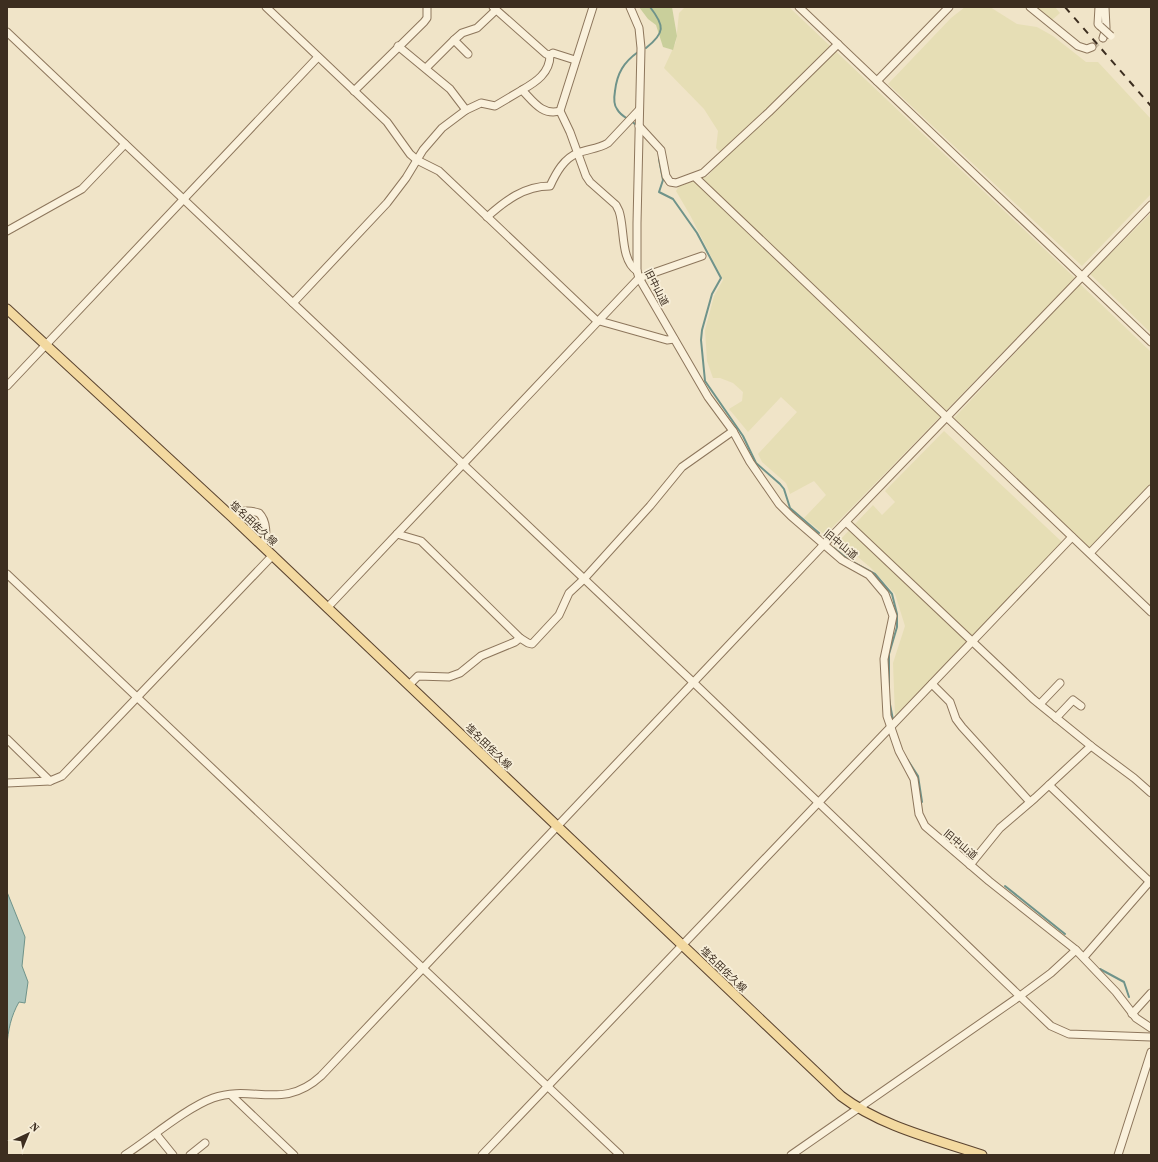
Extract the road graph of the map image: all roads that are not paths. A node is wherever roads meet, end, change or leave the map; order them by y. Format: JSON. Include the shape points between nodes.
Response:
{"nodes":[{"id":1,"x":266,"y":7,"type":"edge"},
{"id":2,"x":427,"y":7,"type":"edge"},
{"id":3,"x":593,"y":7,"type":"edge"},
{"id":4,"x":630,"y":7,"type":"edge"},
{"id":5,"x":799,"y":7,"type":"edge"},
{"id":6,"x":949,"y":7,"type":"edge"},
{"id":7,"x":1030,"y":7,"type":"edge"},
{"id":8,"x":1099,"y":7,"type":"edge"},
{"id":9,"x":1104,"y":7,"type":"edge"},
{"id":10,"x":495,"y":9,"type":"edge"},
{"id":11,"x":7,"y":32,"type":"edge"},
{"id":12,"x":1112,"y":36,"type":"dead end"},
{"id":13,"x":1103,"y":38,"type":"tunnel mouth"},
{"id":14,"x":454,"y":40,"type":"junction"},
{"id":15,"x":838,"y":44,"type":"junction"},
{"id":16,"x":398,"y":46,"type":"junction"},
{"id":17,"x":1092,"y":47,"type":"dead end"},
{"id":18,"x":468,"y":54,"type":"dead end"},
{"id":19,"x":550,"y":55,"type":"junction"},
{"id":20,"x":318,"y":57,"type":"junction"},
{"id":21,"x":575,"y":60,"type":"junction"},
{"id":22,"x":426,"y":68,"type":"junction"},
{"id":23,"x":877,"y":81,"type":"junction"},
{"id":24,"x":522,"y":90,"type":"junction"},
{"id":25,"x":354,"y":91,"type":"junction"},
{"id":26,"x":466,"y":110,"type":"junction"},
{"id":27,"x":639,"y":110,"type":"junction"},
{"id":28,"x":560,"y":111,"type":"junction"},
{"id":29,"x":639,"y":126,"type":"junction"},
{"id":30,"x":125,"y":144,"type":"junction"},
{"id":31,"x":577,"y":153,"type":"junction"},
{"id":32,"x":418,"y":160,"type":"junction"},
{"id":33,"x":695,"y":177,"type":"junction"},
{"id":34,"x":183,"y":199,"type":"junction"},
{"id":35,"x":1151,"y":205,"type":"edge"},
{"id":36,"x":487,"y":217,"type":"junction"},
{"id":37,"x":7,"y":231,"type":"edge"},
{"id":38,"x":702,"y":256,"type":"dead end"},
{"id":39,"x":637,"y":271,"type":"junction"},
{"id":40,"x":1082,"y":276,"type":"junction"},
{"id":41,"x":640,"y":278,"type":"junction"},
{"id":42,"x":293,"y":303,"type":"junction"},
{"id":43,"x":7,"y":309,"type":"edge"},
{"id":44,"x":600,"y":322,"type":"junction"},
{"id":45,"x":674,"y":339,"type":"junction"},
{"id":46,"x":1151,"y":342,"type":"edge"},
{"id":47,"x":46,"y":345,"type":"junction"},
{"id":48,"x":7,"y":386,"type":"edge"},
{"id":49,"x":946,"y":417,"type":"junction"},
{"id":50,"x":733,"y":431,"type":"junction"},
{"id":51,"x":464,"y":465,"type":"junction"},
{"id":52,"x":1151,"y":489,"type":"edge"},
{"id":53,"x":232,"y":517,"type":"junction"},
{"id":54,"x":846,"y":522,"type":"junction"},
{"id":55,"x":397,"y":534,"type":"junction"},
{"id":56,"x":1072,"y":537,"type":"junction"},
{"id":57,"x":824,"y":544,"type":"junction"},
{"id":58,"x":261,"y":545,"type":"junction"},
{"id":59,"x":1090,"y":553,"type":"junction"},
{"id":60,"x":273,"y":555,"type":"junction"},
{"id":61,"x":7,"y":574,"type":"edge"},
{"id":62,"x":584,"y":579,"type":"junction"},
{"id":63,"x":328,"y":608,"type":"junction"},
{"id":64,"x":1151,"y":612,"type":"edge"},
{"id":65,"x":520,"y":638,"type":"junction"},
{"id":66,"x":972,"y":642,"type":"junction"},
{"id":67,"x":694,"y":683,"type":"junction"},
{"id":68,"x":1060,"y":683,"type":"dead end"},
{"id":69,"x":932,"y":684,"type":"junction"},
{"id":70,"x":409,"y":685,"type":"junction"},
{"id":71,"x":138,"y":698,"type":"junction"},
{"id":72,"x":1040,"y":704,"type":"junction"},
{"id":73,"x":1080,"y":706,"type":"dead end"},
{"id":74,"x":1056,"y":718,"type":"junction"},
{"id":75,"x":890,"y":727,"type":"junction"},
{"id":76,"x":7,"y":739,"type":"edge"},
{"id":77,"x":1091,"y":746,"type":"junction"},
{"id":78,"x":50,"y":781,"type":"junction"},
{"id":79,"x":7,"y":783,"type":"edge"},
{"id":80,"x":1049,"y":785,"type":"junction"},
{"id":81,"x":1151,"y":793,"type":"edge"},
{"id":82,"x":818,"y":802,"type":"junction"},
{"id":83,"x":1030,"y":802,"type":"junction"},
{"id":84,"x":558,"y":827,"type":"junction"},
{"id":85,"x":970,"y":865,"type":"junction"},
{"id":86,"x":1150,"y":882,"type":"edge"},
{"id":87,"x":683,"y":945,"type":"junction"},
{"id":88,"x":1076,"y":950,"type":"junction"},
{"id":89,"x":1084,"y":957,"type":"junction"},
{"id":90,"x":424,"y":969,"type":"junction"},
{"id":91,"x":1151,"y":993,"type":"edge"},
{"id":92,"x":1020,"y":996,"type":"junction"},
{"id":93,"x":1132,"y":1014,"type":"junction"},
{"id":94,"x":1151,"y":1028,"type":"edge"},
{"id":95,"x":1151,"y":1037,"type":"edge"},
{"id":96,"x":1151,"y":1052,"type":"edge"},
{"id":97,"x":548,"y":1087,"type":"junction"},
{"id":98,"x":231,"y":1095,"type":"junction"},
{"id":99,"x":860,"y":1109,"type":"junction"},
{"id":100,"x":156,"y":1134,"type":"junction"},
{"id":101,"x":205,"y":1143,"type":"dead end"},
{"id":102,"x":125,"y":1155,"type":"edge"},
{"id":103,"x":173,"y":1155,"type":"edge"},
{"id":104,"x":190,"y":1155,"type":"edge"},
{"id":105,"x":294,"y":1155,"type":"edge"},
{"id":106,"x":482,"y":1155,"type":"edge"},
{"id":107,"x":620,"y":1155,"type":"edge"},
{"id":108,"x":791,"y":1155,"type":"edge"},
{"id":109,"x":982,"y":1155,"type":"edge"},
{"id":110,"x":1118,"y":1155,"type":"edge"}],
"edges":[{"from":1,"to":20,"type":"street"},
{"from":2,"to":16,"type":"street","via":[[427,18]]},
{"from":3,"to":21,"type":"street"},
{"from":4,"to":27,"type":"street","name":"旧中山道","via":[[637,22],[640,40]]},
{"from":5,"to":15,"type":"street"},
{"from":6,"to":23,"type":"street"},
{"from":7,"to":17,"type":"street","via":[[1078,46]]},
{"from":8,"to":12,"type":"street","bridge":true,"via":[[1098,24]]},
{"from":9,"to":13,"type":"street","via":[[1106,28]]},
{"from":10,"to":14,"type":"street","via":[[477,28],[462,33]]},
{"from":10,"to":19,"type":"street"},
{"from":11,"to":30,"type":"street"},
{"from":14,"to":18,"type":"street"},
{"from":14,"to":22,"type":"street"},
{"from":15,"to":23,"type":"street"},
{"from":15,"to":33,"type":"street","via":[[769,112],[703,173]]},
{"from":16,"to":22,"type":"street"},
{"from":16,"to":25,"type":"street"},
{"from":19,"to":21,"type":"street","via":[[553,53]]},
{"from":19,"to":24,"type":"street","via":[[547,68],[539,79]]},
{"from":20,"to":25,"type":"street"},
{"from":20,"to":34,"type":"street"},
{"from":21,"to":28,"type":"street"},
{"from":22,"to":26,"type":"street","via":[[450,89]]},
{"from":23,"to":40,"type":"street"},
{"from":24,"to":26,"type":"street","via":[[495,106],[484,103]]},
{"from":24,"to":28,"type":"street","via":[[543,111]]},
{"from":25,"to":32,"type":"street","via":[[394,129],[404,147]]},
{"from":26,"to":32,"type":"street","via":[[430,140]]},
{"from":27,"to":29,"type":"street","name":"旧中山道"},
{"from":27,"to":31,"type":"street","via":[[602,146]]},
{"from":28,"to":31,"type":"street"},
{"from":29,"to":33,"type":"street","via":[[661,150],[666,176],[670,182],[676,183]]},
{"from":29,"to":39,"type":"street","name":"旧中山道"},
{"from":30,"to":34,"type":"street"},
{"from":30,"to":37,"type":"street","via":[[82,189]]},
{"from":31,"to":36,"type":"street","via":[[559,168],[550,186],[527,189]]},
{"from":31,"to":39,"type":"street","via":[[590,182],[616,205],[628,259]]},
{"from":32,"to":36,"type":"street","via":[[439,171]]},
{"from":32,"to":42,"type":"street","via":[[387,203]]},
{"from":33,"to":49,"type":"street"},
{"from":34,"to":42,"type":"street"},
{"from":34,"to":47,"type":"street"},
{"from":35,"to":40,"type":"street"},
{"from":36,"to":44,"type":"street"},
{"from":38,"to":41,"type":"street"},
{"from":39,"to":41,"type":"street","name":"旧中山道"},
{"from":40,"to":46,"type":"street"},
{"from":40,"to":49,"type":"street"},
{"from":41,"to":44,"type":"street"},
{"from":41,"to":45,"type":"street","name":"旧中山道"},
{"from":42,"to":51,"type":"street"},
{"from":43,"to":47,"type":"main road","name":"塩名田佐久線"},
{"from":44,"to":45,"type":"street","via":[[667,340]]},
{"from":44,"to":51,"type":"street"},
{"from":45,"to":50,"type":"street","name":"旧中山道","via":[[708,397]]},
{"from":47,"to":48,"type":"street"},
{"from":47,"to":53,"type":"main road","name":"塩名田佐久線"},
{"from":49,"to":54,"type":"street"},
{"from":49,"to":56,"type":"street"},
{"from":50,"to":57,"type":"street","name":"旧中山道","via":[[750,462],[779,504]]},
{"from":50,"to":62,"type":"street","via":[[682,467]]},
{"from":51,"to":55,"type":"street"},
{"from":51,"to":62,"type":"street"},
{"from":52,"to":59,"type":"street"},
{"from":53,"to":58,"type":"main road","name":"塩名田佐久線"},
{"from":53,"to":58,"type":"street","via":[[238,512],[252,511],[264,517],[265,539]]},
{"from":54,"to":57,"type":"street"},
{"from":54,"to":66,"type":"street"},
{"from":55,"to":63,"type":"street"},
{"from":55,"to":65,"type":"street","via":[[421,541]]},
{"from":56,"to":59,"type":"street"},
{"from":56,"to":66,"type":"street"},
{"from":57,"to":67,"type":"street"},
{"from":57,"to":75,"type":"street","name":"旧中山道","via":[[842,560],[874,579],[890,606],[893,616],[892,629],[884,659],[886,708]]},
{"from":58,"to":60,"type":"main road","name":"塩名田佐久線"},
{"from":59,"to":64,"type":"street"},
{"from":60,"to":63,"type":"main road","name":"塩名田佐久線"},
{"from":60,"to":71,"type":"street"},
{"from":61,"to":71,"type":"street"},
{"from":62,"to":65,"type":"street","via":[[569,593],[560,615],[535,642],[530,644]]},
{"from":62,"to":67,"type":"street"},
{"from":63,"to":70,"type":"main road","name":"塩名田佐久線"},
{"from":65,"to":70,"type":"street","via":[[481,656],[460,673],[449,677],[418,676]]},
{"from":66,"to":69,"type":"street"},
{"from":66,"to":72,"type":"street"},
{"from":67,"to":82,"type":"street"},
{"from":67,"to":84,"type":"street"},
{"from":68,"to":72,"type":"street"},
{"from":69,"to":75,"type":"street"},
{"from":69,"to":83,"type":"street","via":[[950,702],[962,727]]},
{"from":70,"to":84,"type":"main road","name":"塩名田佐久線"},
{"from":71,"to":78,"type":"street","via":[[62,776]]},
{"from":71,"to":90,"type":"street"},
{"from":72,"to":74,"type":"street"},
{"from":73,"to":74,"type":"street","via":[[1073,700]]},
{"from":74,"to":77,"type":"street"},
{"from":75,"to":82,"type":"street"},
{"from":75,"to":85,"type":"street","name":"旧中山道","via":[[911,772],[919,814],[925,826]]},
{"from":76,"to":78,"type":"street"},
{"from":77,"to":80,"type":"street"},
{"from":77,"to":81,"type":"street"},
{"from":78,"to":79,"type":"street"},
{"from":80,"to":83,"type":"street"},
{"from":80,"to":86,"type":"street"},
{"from":82,"to":87,"type":"street"},
{"from":82,"to":92,"type":"street"},
{"from":83,"to":85,"type":"street","via":[[1000,828]]},
{"from":84,"to":87,"type":"main road","name":"塩名田佐久線"},
{"from":84,"to":90,"type":"street"},
{"from":85,"to":88,"type":"street","name":"旧中山道"},
{"from":86,"to":89,"type":"street"},
{"from":87,"to":97,"type":"street"},
{"from":87,"to":99,"type":"main road","name":"塩名田佐久線","via":[[830,1087]]},
{"from":88,"to":89,"type":"street","name":"旧中山道"},
{"from":88,"to":92,"type":"street"},
{"from":89,"to":93,"type":"street","name":"旧中山道","via":[[1120,996]]},
{"from":90,"to":97,"type":"street"},
{"from":90,"to":98,"type":"street","via":[[326,1071],[307,1086],[283,1095]]},
{"from":91,"to":93,"type":"street"},
{"from":92,"to":95,"type":"street","via":[[1051,1026],[1069,1034]]},
{"from":92,"to":99,"type":"street"},
{"from":93,"to":94,"type":"street","name":"旧中山道"},
{"from":96,"to":110,"type":"street"},
{"from":97,"to":106,"type":"street"},
{"from":97,"to":107,"type":"street"},
{"from":98,"to":100,"type":"street","via":[[216,1097],[203,1103]]},
{"from":98,"to":105,"type":"street"},
{"from":99,"to":108,"type":"street"},
{"from":99,"to":109,"type":"main road","name":"塩名田佐久線","via":[[887,1122]]},
{"from":100,"to":102,"type":"street"},
{"from":100,"to":103,"type":"street"},
{"from":101,"to":104,"type":"street"}]}
